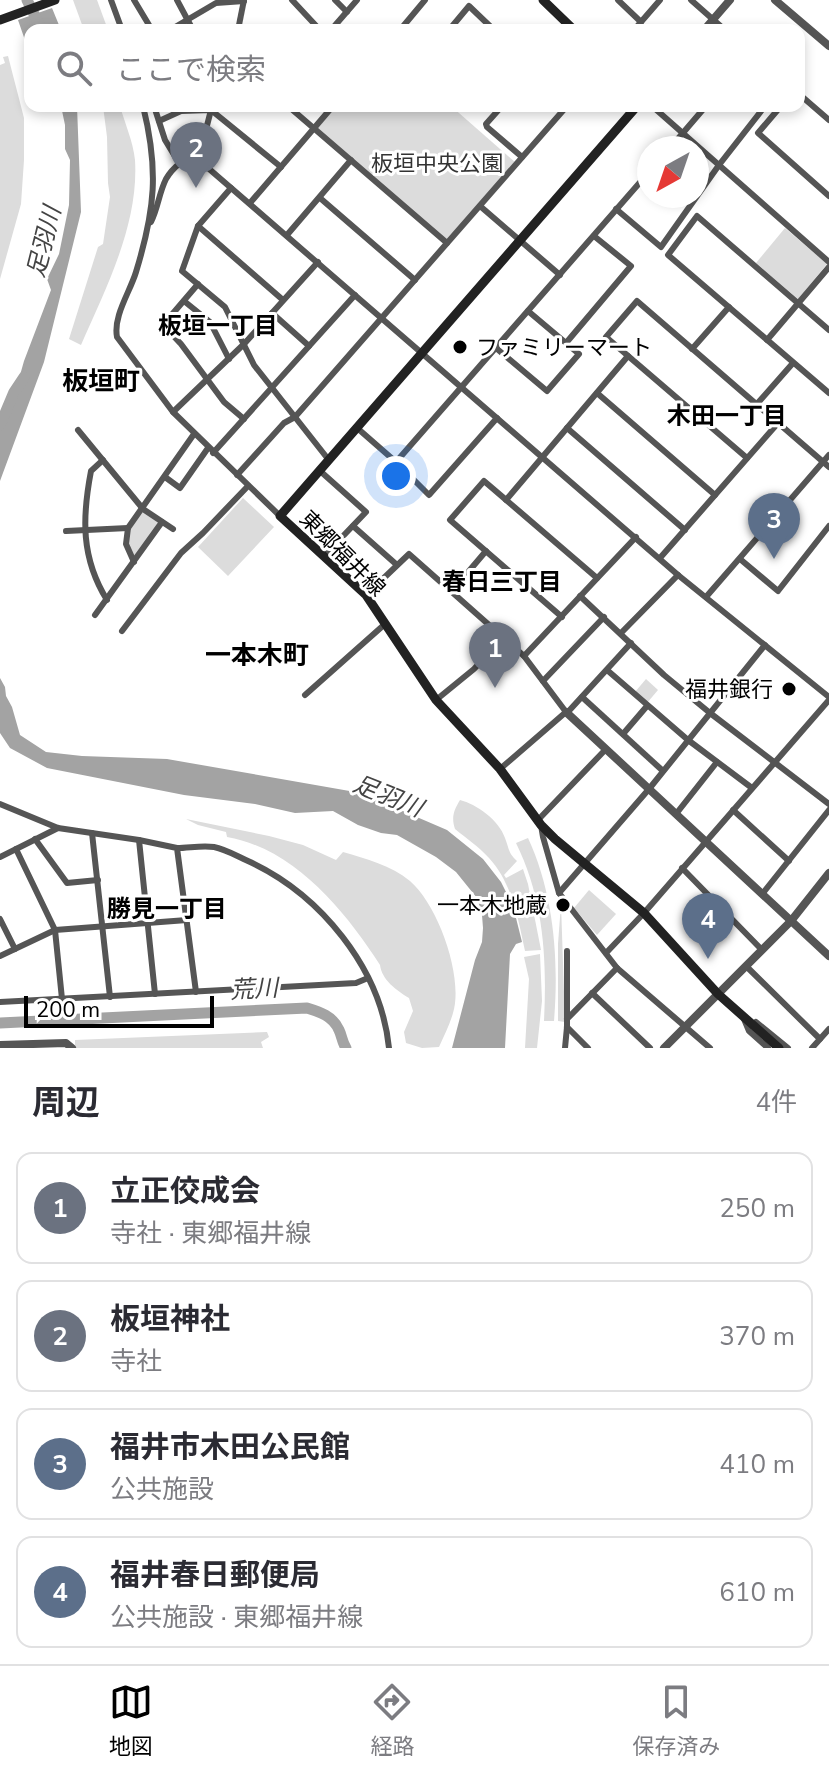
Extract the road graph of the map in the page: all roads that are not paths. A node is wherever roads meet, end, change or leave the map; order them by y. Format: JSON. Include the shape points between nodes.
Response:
{"nodes":[{"id":1,"x":55,"y":0,"type":"edge"},
{"id":2,"x":111,"y":0,"type":"edge"},
{"id":3,"x":134,"y":0,"type":"edge"},
{"id":4,"x":177,"y":0,"type":"edge"},
{"id":5,"x":292,"y":0,"type":"edge"},
{"id":6,"x":335,"y":0,"type":"edge"},
{"id":7,"x":357,"y":0,"type":"edge"},
{"id":8,"x":425,"y":0,"type":"edge"},
{"id":9,"x":543,"y":0,"type":"edge"},
{"id":10,"x":618,"y":0,"type":"edge"},
{"id":11,"x":660,"y":0,"type":"edge"},
{"id":12,"x":691,"y":0,"type":"edge"},
{"id":13,"x":730,"y":0,"type":"edge"},
{"id":14,"x":775,"y":0,"type":"edge"},
{"id":15,"x":244,"y":1,"type":"edge"},
{"id":16,"x":215,"y":2,"type":"edge"},
{"id":17,"x":347,"y":12,"type":"junction"},
{"id":18,"x":188,"y":18,"type":"junction"},
{"id":19,"x":0,"y":20,"type":"edge"},
{"id":20,"x":713,"y":20,"type":"junction"},
{"id":21,"x":311,"y":22,"type":"joint"},
{"id":22,"x":641,"y":22,"type":"joint"},
{"id":23,"x":121,"y":24,"type":"edge"},
{"id":24,"x":148,"y":24,"type":"edge"},
{"id":25,"x":179,"y":24,"type":"edge"},
{"id":26,"x":190,"y":24,"type":"edge"},
{"id":27,"x":239,"y":24,"type":"edge"},
{"id":28,"x":313,"y":24,"type":"edge"},
{"id":29,"x":336,"y":24,"type":"edge"},
{"id":30,"x":405,"y":24,"type":"edge"},
{"id":31,"x":454,"y":24,"type":"edge"},
{"id":32,"x":488,"y":24,"type":"edge"},
{"id":33,"x":568,"y":24,"type":"edge"},
{"id":34,"x":709,"y":24,"type":"edge"},
{"id":35,"x":718,"y":24,"type":"edge"},
{"id":36,"x":803,"y":24,"type":"edge"},
{"id":37,"x":805,"y":26,"type":"edge"},
{"id":38,"x":829,"y":46,"type":"edge"},
{"id":39,"x":805,"y":99,"type":"edge"},
{"id":40,"x":144,"y":112,"type":"edge"},
{"id":41,"x":156,"y":112,"type":"edge"},
{"id":42,"x":174,"y":112,"type":"edge"},
{"id":43,"x":211,"y":112,"type":"edge"},
{"id":44,"x":217,"y":112,"type":"edge"},
{"id":45,"x":295,"y":112,"type":"edge"},
{"id":46,"x":328,"y":112,"type":"edge"},
{"id":47,"x":496,"y":112,"type":"edge"},
{"id":48,"x":562,"y":112,"type":"edge"},
{"id":49,"x":632,"y":112,"type":"edge"},
{"id":50,"x":659,"y":112,"type":"edge"},
{"id":51,"x":701,"y":112,"type":"edge"},
{"id":52,"x":760,"y":112,"type":"edge"},
{"id":53,"x":776,"y":112,"type":"edge"},
{"id":54,"x":829,"y":120,"type":"edge"},
{"id":55,"x":159,"y":121,"type":"junction"},
{"id":56,"x":313,"y":129,"type":"junction"},
{"id":57,"x":683,"y":133,"type":"junction"},
{"id":58,"x":680,"y":136,"type":"edge"},
{"id":59,"x":201,"y":149,"type":"junction"},
{"id":60,"x":522,"y":157,"type":"junction"},
{"id":61,"x":351,"y":160,"type":"junction"},
{"id":62,"x":179,"y":163,"type":"junction"},
{"id":63,"x":719,"y":165,"type":"junction"},
{"id":64,"x":281,"y":167,"type":"junction"},
{"id":65,"x":637,"y":185,"type":"edge"},
{"id":66,"x":231,"y":188,"type":"junction"},
{"id":67,"x":829,"y":196,"type":"edge"},
{"id":68,"x":320,"y":198,"type":"junction"},
{"id":69,"x":250,"y":203,"type":"junction"},
{"id":70,"x":480,"y":206,"type":"junction"},
{"id":71,"x":616,"y":209,"type":"junction"},
{"id":72,"x":148,"y":226,"type":"junction"},
{"id":73,"x":198,"y":226,"type":"junction"},
{"id":74,"x":287,"y":235,"type":"junction"},
{"id":75,"x":594,"y":236,"type":"junction"},
{"id":76,"x":519,"y":241,"type":"junction"},
{"id":77,"x":447,"y":243,"type":"junction"},
{"id":78,"x":318,"y":262,"type":"junction"},
{"id":79,"x":829,"y":264,"type":"edge"},
{"id":80,"x":560,"y":275,"type":"junction"},
{"id":81,"x":415,"y":280,"type":"junction"},
{"id":82,"x":198,"y":284,"type":"junction"},
{"id":83,"x":355,"y":295,"type":"junction"},
{"id":84,"x":283,"y":300,"type":"junction"},
{"id":85,"x":184,"y":301,"type":"junction"},
{"id":86,"x":798,"y":303,"type":"junction"},
{"id":87,"x":729,"y":307,"type":"junction"},
{"id":88,"x":528,"y":311,"type":"junction"},
{"id":89,"x":272,"y":313,"type":"junction"},
{"id":90,"x":381,"y":318,"type":"junction"},
{"id":91,"x":829,"y":330,"type":"edge"},
{"id":92,"x":767,"y":340,"type":"junction"},
{"id":93,"x":566,"y":343,"type":"junction"},
{"id":94,"x":244,"y":344,"type":"junction"},
{"id":95,"x":309,"y":346,"type":"junction"},
{"id":96,"x":496,"y":348,"type":"junction"},
{"id":97,"x":692,"y":349,"type":"junction"},
{"id":98,"x":423,"y":352,"type":"junction"},
{"id":99,"x":628,"y":356,"type":"junction"},
{"id":100,"x":229,"y":359,"type":"junction"},
{"id":101,"x":793,"y":363,"type":"junction"},
{"id":102,"x":208,"y":380,"type":"junction"},
{"id":103,"x":272,"y":387,"type":"junction"},
{"id":104,"x":462,"y":387,"type":"junction"},
{"id":105,"x":597,"y":393,"type":"junction"},
{"id":106,"x":829,"y":393,"type":"edge"},
{"id":107,"x":756,"y":405,"type":"junction"},
{"id":108,"x":173,"y":412,"type":"junction"},
{"id":109,"x":295,"y":417,"type":"junction"},
{"id":110,"x":497,"y":418,"type":"junction"},
{"id":111,"x":244,"y":419,"type":"junction"},
{"id":112,"x":778,"y":423,"type":"junction"},
{"id":113,"x":356,"y":427,"type":"junction"},
{"id":114,"x":567,"y":428,"type":"junction"},
{"id":115,"x":78,"y":430,"type":"dead end"},
{"id":116,"x":194,"y":434,"type":"junction"},
{"id":117,"x":211,"y":450,"type":"junction"},
{"id":118,"x":829,"y":455,"type":"edge"},
{"id":119,"x":542,"y":457,"type":"junction"},
{"id":120,"x":747,"y":458,"type":"junction"},
{"id":121,"x":328,"y":459,"type":"junction"},
{"id":122,"x":103,"y":460,"type":"junction"},
{"id":123,"x":396,"y":462,"type":"junction"},
{"id":124,"x":826,"y":465,"type":"edge"},
{"id":125,"x":319,"y":470,"type":"junction"},
{"id":126,"x":237,"y":475,"type":"junction"},
{"id":127,"x":165,"y":477,"type":"junction"},
{"id":128,"x":248,"y":486,"type":"junction"},
{"id":129,"x":715,"y":495,"type":"junction"},
{"id":130,"x":506,"y":500,"type":"junction"},
{"id":131,"x":143,"y":509,"type":"junction"},
{"id":132,"x":280,"y":516,"type":"junction"},
{"id":133,"x":162,"y":522,"type":"junction"},
{"id":134,"x":353,"y":526,"type":"junction"},
{"id":135,"x":829,"y":526,"type":"edge"},
{"id":136,"x":128,"y":528,"type":"junction"},
{"id":137,"x":85,"y":529,"type":"junction"},
{"id":138,"x":173,"y":529,"type":"dead end"},
{"id":139,"x":685,"y":530,"type":"junction"},
{"id":140,"x":66,"y":531,"type":"dead end"},
{"id":141,"x":636,"y":537,"type":"junction"},
{"id":142,"x":486,"y":551,"type":"junction"},
{"id":143,"x":324,"y":556,"type":"junction"},
{"id":144,"x":660,"y":558,"type":"junction"},
{"id":145,"x":740,"y":559,"type":"junction"},
{"id":146,"x":134,"y":562,"type":"junction"},
{"id":147,"x":397,"y":565,"type":"junction"},
{"id":148,"x":678,"y":575,"type":"junction"},
{"id":149,"x":597,"y":578,"type":"junction"},
{"id":150,"x":452,"y":591,"type":"junction"},
{"id":151,"x":366,"y":595,"type":"junction"},
{"id":152,"x":580,"y":596,"type":"junction"},
{"id":153,"x":706,"y":597,"type":"junction"},
{"id":154,"x":107,"y":600,"type":"junction"},
{"id":155,"x":95,"y":615,"type":"dead end"},
{"id":156,"x":562,"y":617,"type":"junction"},
{"id":157,"x":604,"y":617,"type":"junction"},
{"id":158,"x":385,"y":624,"type":"junction"},
{"id":159,"x":122,"y":631,"type":"dead end"},
{"id":160,"x":621,"y":633,"type":"junction"},
{"id":161,"x":504,"y":637,"type":"junction"},
{"id":162,"x":631,"y":643,"type":"junction"},
{"id":163,"x":765,"y":645,"type":"junction"},
{"id":164,"x":524,"y":656,"type":"junction"},
{"id":165,"x":607,"y":670,"type":"junction"},
{"id":166,"x":543,"y":681,"type":"junction"},
{"id":167,"x":305,"y":695,"type":"dead end"},
{"id":168,"x":582,"y":697,"type":"junction"},
{"id":169,"x":829,"y":699,"type":"edge"},
{"id":170,"x":436,"y":700,"type":"junction"},
{"id":171,"x":647,"y":706,"type":"junction"},
{"id":172,"x":566,"y":712,"type":"junction"},
{"id":173,"x":710,"y":713,"type":"junction"},
{"id":174,"x":623,"y":734,"type":"junction"},
{"id":175,"x":688,"y":740,"type":"junction"},
{"id":176,"x":606,"y":749,"type":"junction"},
{"id":177,"x":717,"y":762,"type":"junction"},
{"id":178,"x":774,"y":762,"type":"junction"},
{"id":179,"x":500,"y":769,"type":"junction"},
{"id":180,"x":663,"y":771,"type":"junction"},
{"id":181,"x":752,"y":788,"type":"junction"},
{"id":182,"x":649,"y":789,"type":"junction"},
{"id":183,"x":0,"y":804,"type":"edge"},
{"id":184,"x":829,"y":807,"type":"edge"},
{"id":185,"x":733,"y":810,"type":"junction"},
{"id":186,"x":676,"y":814,"type":"junction"},
{"id":187,"x":540,"y":823,"type":"junction"},
{"id":188,"x":58,"y":828,"type":"junction"},
{"id":189,"x":92,"y":833,"type":"junction"},
{"id":190,"x":35,"y":839,"type":"junction"},
{"id":191,"x":139,"y":840,"type":"junction"},
{"id":192,"x":705,"y":841,"type":"junction"},
{"id":193,"x":0,"y":846,"type":"edge"},
{"id":194,"x":177,"y":848,"type":"junction"},
{"id":195,"x":16,"y":849,"type":"junction"},
{"id":196,"x":2,"y":856,"type":"edge"},
{"id":197,"x":789,"y":861,"type":"junction"},
{"id":198,"x":584,"y":864,"type":"junction"},
{"id":199,"x":682,"y":868,"type":"junction"},
{"id":200,"x":829,"y":873,"type":"edge"},
{"id":201,"x":98,"y":880,"type":"junction"},
{"id":202,"x":559,"y":893,"type":"junction"},
{"id":203,"x":763,"y":893,"type":"junction"},
{"id":204,"x":644,"y":913,"type":"junction"},
{"id":205,"x":0,"y":919,"type":"edge"},
{"id":206,"x":187,"y":920,"type":"junction"},
{"id":207,"x":791,"y":921,"type":"junction"},
{"id":208,"x":147,"y":923,"type":"junction"},
{"id":209,"x":102,"y":926,"type":"junction"},
{"id":210,"x":55,"y":930,"type":"junction"},
{"id":211,"x":829,"y":940,"type":"edge"},
{"id":212,"x":15,"y":949,"type":"junction"},
{"id":213,"x":762,"y":950,"type":"junction"},
{"id":214,"x":567,"y":951,"type":"dead end"},
{"id":215,"x":606,"y":953,"type":"junction"},
{"id":216,"x":825,"y":953,"type":"edge"},
{"id":217,"x":0,"y":956,"type":"edge"},
{"id":218,"x":746,"y":966,"type":"junction"},
{"id":219,"x":617,"y":968,"type":"junction"},
{"id":220,"x":368,"y":978,"type":"junction"},
{"id":221,"x":196,"y":992,"type":"junction"},
{"id":222,"x":592,"y":993,"type":"junction"},
{"id":223,"x":155,"y":994,"type":"junction"},
{"id":224,"x":718,"y":994,"type":"junction"},
{"id":225,"x":110,"y":997,"type":"junction"},
{"id":226,"x":62,"y":999,"type":"junction"},
{"id":227,"x":0,"y":1002,"type":"edge"},
{"id":228,"x":744,"y":1019,"type":"junction"},
{"id":229,"x":567,"y":1023,"type":"junction"},
{"id":230,"x":686,"y":1026,"type":"junction"},
{"id":231,"x":829,"y":1029,"type":"edge"},
{"id":232,"x":820,"y":1039,"type":"junction"},
{"id":233,"x":0,"y":1045,"type":"edge"},
{"id":234,"x":16,"y":1046,"type":"edge"},
{"id":235,"x":389,"y":1047,"type":"edge"},
{"id":236,"x":72,"y":1048,"type":"edge"},
{"id":237,"x":565,"y":1048,"type":"edge"},
{"id":238,"x":588,"y":1048,"type":"edge"},
{"id":239,"x":650,"y":1048,"type":"edge"},
{"id":240,"x":664,"y":1048,"type":"edge"},
{"id":241,"x":710,"y":1048,"type":"edge"},
{"id":242,"x":768,"y":1048,"type":"edge"},
{"id":243,"x":779,"y":1048,"type":"edge"},
{"id":244,"x":788,"y":1048,"type":"edge"},
{"id":245,"x":812,"y":1048,"type":"edge"}],
"edges":[{"from":1,"to":19,"type":"main road"},
{"from":2,"to":23,"type":"street"},
{"from":3,"to":24,"type":"street"},
{"from":4,"to":18,"type":"street"},
{"from":5,"to":21,"type":"street"},
{"from":6,"to":17,"type":"street"},
{"from":7,"to":17,"type":"street"},
{"from":8,"to":30,"type":"street"},
{"from":9,"to":33,"type":"main road"},
{"from":10,"to":22,"type":"street"},
{"from":11,"to":22,"type":"street"},
{"from":12,"to":20,"type":"street"},
{"from":13,"to":20,"type":"street"},
{"from":14,"to":36,"type":"street"},
{"from":15,"to":16,"type":"street"},
{"from":15,"to":27,"type":"street"},
{"from":16,"to":18,"type":"street"},
{"from":17,"to":29,"type":"street"},
{"from":18,"to":25,"type":"street"},
{"from":18,"to":26,"type":"street"},
{"from":20,"to":34,"type":"street"},
{"from":20,"to":35,"type":"street"},
{"from":21,"to":28,"type":"street"},
{"from":31,"to":32,"type":"street","via":[[469,6]]},
{"from":37,"to":38,"type":"street"},
{"from":39,"to":54,"type":"street"},
{"from":40,"to":72,"type":"street","via":[[154,179]]},
{"from":41,"to":55,"type":"street"},
{"from":42,"to":55,"type":"street"},
{"from":43,"to":59,"type":"street"},
{"from":44,"to":64,"type":"street"},
{"from":45,"to":56,"type":"street"},
{"from":46,"to":56,"type":"street"},
{"from":47,"to":60,"type":"street","via":[[487,127]]},
{"from":48,"to":60,"type":"street"},
{"from":49,"to":76,"type":"main road","name":"東郷福井線"},
{"from":50,"to":57,"type":"street"},
{"from":51,"to":57,"type":"street"},
{"from":52,"to":63,"type":"street"},
{"from":53,"to":67,"type":"street","via":[[758,133]]},
{"from":55,"to":62,"type":"street"},
{"from":56,"to":61,"type":"street"},
{"from":56,"to":64,"type":"street"},
{"from":57,"to":58,"type":"street"},
{"from":57,"to":63,"type":"street"},
{"from":59,"to":62,"type":"street"},
{"from":59,"to":66,"type":"street","via":[[208,168]]},
{"from":60,"to":70,"type":"street"},
{"from":61,"to":68,"type":"street"},
{"from":61,"to":77,"type":"street"},
{"from":62,"to":72,"type":"street"},
{"from":63,"to":71,"type":"street","via":[[661,247]]},
{"from":63,"to":79,"type":"street"},
{"from":64,"to":69,"type":"street"},
{"from":65,"to":71,"type":"street"},
{"from":66,"to":69,"type":"street"},
{"from":66,"to":73,"type":"street"},
{"from":68,"to":74,"type":"street"},
{"from":68,"to":81,"type":"street"},
{"from":69,"to":74,"type":"street"},
{"from":70,"to":76,"type":"street"},
{"from":70,"to":77,"type":"street"},
{"from":71,"to":75,"type":"street"},
{"from":72,"to":108,"type":"street","via":[[115,327]]},
{"from":73,"to":82,"type":"street","via":[[182,271]]},
{"from":73,"to":84,"type":"street"},
{"from":74,"to":78,"type":"street"},
{"from":75,"to":80,"type":"street"},
{"from":75,"to":93,"type":"street","via":[[631,266]]},
{"from":76,"to":80,"type":"street"},
{"from":76,"to":98,"type":"main road","name":"東郷福井線"},
{"from":77,"to":81,"type":"street"},
{"from":78,"to":83,"type":"street"},
{"from":78,"to":84,"type":"street"},
{"from":79,"to":86,"type":"street"},
{"from":80,"to":88,"type":"street"},
{"from":81,"to":90,"type":"street"},
{"from":82,"to":85,"type":"street"},
{"from":82,"to":94,"type":"street","via":[[225,307]]},
{"from":83,"to":90,"type":"street"},
{"from":83,"to":95,"type":"street"},
{"from":84,"to":89,"type":"street"},
{"from":85,"to":100,"type":"street","via":[[210,322]]},
{"from":85,"to":102,"type":"street","via":[[163,325]]},
{"from":86,"to":87,"type":"street","via":[[697,216],[668,255]]},
{"from":86,"to":91,"type":"street"},
{"from":86,"to":92,"type":"street"},
{"from":87,"to":92,"type":"street"},
{"from":87,"to":97,"type":"street"},
{"from":88,"to":93,"type":"street"},
{"from":88,"to":96,"type":"street"},
{"from":89,"to":94,"type":"street"},
{"from":89,"to":95,"type":"street"},
{"from":90,"to":98,"type":"street"},
{"from":90,"to":109,"type":"street"},
{"from":92,"to":101,"type":"street"},
{"from":93,"to":96,"type":"street","via":[[579,354],[547,391]]},
{"from":94,"to":100,"type":"street"},
{"from":94,"to":103,"type":"street"},
{"from":95,"to":103,"type":"street"},
{"from":96,"to":104,"type":"street"},
{"from":97,"to":99,"type":"street","via":[[637,301],[606,337]]},
{"from":97,"to":107,"type":"street"},
{"from":98,"to":104,"type":"street"},
{"from":98,"to":113,"type":"main road","name":"東郷福井線"},
{"from":99,"to":105,"type":"street"},
{"from":99,"to":120,"type":"street"},
{"from":100,"to":102,"type":"street"},
{"from":101,"to":106,"type":"street"},
{"from":101,"to":107,"type":"street"},
{"from":102,"to":108,"type":"street"},
{"from":102,"to":111,"type":"street"},
{"from":103,"to":109,"type":"street"},
{"from":103,"to":111,"type":"street"},
{"from":104,"to":110,"type":"street"},
{"from":104,"to":123,"type":"street"},
{"from":105,"to":114,"type":"street"},
{"from":105,"to":129,"type":"street"},
{"from":107,"to":112,"type":"street"},
{"from":108,"to":116,"type":"street"},
{"from":109,"to":121,"type":"street"},
{"from":109,"to":126,"type":"street"},
{"from":110,"to":119,"type":"street"},
{"from":110,"to":123,"type":"street","via":[[429,495]]},
{"from":111,"to":117,"type":"street"},
{"from":112,"to":120,"type":"street"},
{"from":112,"to":124,"type":"street"},
{"from":113,"to":121,"type":"main road","name":"東郷福井線"},
{"from":113,"to":123,"type":"street"},
{"from":114,"to":119,"type":"street"},
{"from":114,"to":139,"type":"street"},
{"from":115,"to":122,"type":"street"},
{"from":116,"to":117,"type":"street"},
{"from":116,"to":127,"type":"street"},
{"from":117,"to":126,"type":"street"},
{"from":117,"to":127,"type":"street","via":[[180,488]]},
{"from":118,"to":124,"type":"street"},
{"from":119,"to":130,"type":"street"},
{"from":119,"to":141,"type":"street"},
{"from":120,"to":129,"type":"street"},
{"from":121,"to":125,"type":"main road","name":"東郷福井線"},
{"from":122,"to":131,"type":"street"},
{"from":122,"to":137,"type":"street","via":[[91,471]]},
{"from":124,"to":145,"type":"street"},
{"from":125,"to":132,"type":"main road","name":"東郷福井線"},
{"from":125,"to":134,"type":"street","via":[[366,512]]},
{"from":126,"to":128,"type":"street"},
{"from":127,"to":131,"type":"street"},
{"from":128,"to":132,"type":"street"},
{"from":128,"to":159,"type":"street","via":[[181,553]]},
{"from":129,"to":139,"type":"street"},
{"from":130,"to":142,"type":"street","via":[[484,481],[450,520]]},
{"from":130,"to":149,"type":"street"},
{"from":131,"to":133,"type":"street"},
{"from":131,"to":136,"type":"street"},
{"from":132,"to":143,"type":"main road","name":"東郷福井線"},
{"from":133,"to":138,"type":"street"},
{"from":133,"to":146,"type":"street"},
{"from":134,"to":143,"type":"street"},
{"from":134,"to":147,"type":"street"},
{"from":135,"to":145,"type":"street","via":[[778,591]]},
{"from":136,"to":137,"type":"street"},
{"from":136,"to":146,"type":"street","via":[[126,544]]},
{"from":137,"to":140,"type":"street"},
{"from":137,"to":154,"type":"street","via":[[91,568]]},
{"from":139,"to":144,"type":"street"},
{"from":141,"to":144,"type":"street"},
{"from":141,"to":149,"type":"street"},
{"from":142,"to":150,"type":"street"},
{"from":142,"to":156,"type":"street"},
{"from":143,"to":151,"type":"main road","name":"東郷福井線"},
{"from":144,"to":148,"type":"street"},
{"from":145,"to":153,"type":"street"},
{"from":146,"to":154,"type":"street"},
{"from":147,"to":150,"type":"street","via":[[409,554]]},
{"from":147,"to":151,"type":"street"},
{"from":148,"to":153,"type":"street"},
{"from":148,"to":160,"type":"street"},
{"from":149,"to":152,"type":"street"},
{"from":150,"to":161,"type":"street"},
{"from":151,"to":158,"type":"main road","name":"東郷福井線"},
{"from":152,"to":156,"type":"street"},
{"from":152,"to":157,"type":"street"},
{"from":153,"to":163,"type":"street"},
{"from":154,"to":155,"type":"street"},
{"from":156,"to":164,"type":"street"},
{"from":157,"to":160,"type":"street"},
{"from":157,"to":166,"type":"street"},
{"from":158,"to":167,"type":"street"},
{"from":158,"to":170,"type":"main road","name":"東郷福井線"},
{"from":160,"to":162,"type":"street"},
{"from":161,"to":164,"type":"street"},
{"from":161,"to":170,"type":"street"},
{"from":162,"to":165,"type":"street"},
{"from":162,"to":173,"type":"street"},
{"from":163,"to":169,"type":"street"},
{"from":163,"to":173,"type":"street"},
{"from":164,"to":166,"type":"street"},
{"from":165,"to":168,"type":"street"},
{"from":165,"to":171,"type":"street"},
{"from":166,"to":172,"type":"street"},
{"from":168,"to":172,"type":"street"},
{"from":168,"to":174,"type":"street"},
{"from":169,"to":178,"type":"street"},
{"from":170,"to":179,"type":"main road","name":"東郷福井線"},
{"from":171,"to":174,"type":"street"},
{"from":171,"to":175,"type":"street"},
{"from":172,"to":176,"type":"street"},
{"from":172,"to":179,"type":"street"},
{"from":173,"to":175,"type":"street"},
{"from":173,"to":178,"type":"street"},
{"from":174,"to":180,"type":"street"},
{"from":175,"to":177,"type":"street"},
{"from":175,"to":180,"type":"street"},
{"from":176,"to":182,"type":"street"},
{"from":176,"to":187,"type":"street"},
{"from":177,"to":181,"type":"street"},
{"from":177,"to":186,"type":"street"},
{"from":178,"to":181,"type":"street"},
{"from":178,"to":184,"type":"street"},
{"from":179,"to":187,"type":"main road","name":"東郷福井線"},
{"from":180,"to":182,"type":"street"},
{"from":181,"to":185,"type":"street"},
{"from":182,"to":186,"type":"street"},
{"from":182,"to":198,"type":"street"},
{"from":183,"to":188,"type":"street"},
{"from":184,"to":197,"type":"street"},
{"from":185,"to":192,"type":"street"},
{"from":185,"to":197,"type":"street"},
{"from":186,"to":192,"type":"street"},
{"from":187,"to":198,"type":"main road","name":"東郷福井線"},
{"from":187,"to":202,"type":"street"},
{"from":188,"to":189,"type":"street"},
{"from":188,"to":190,"type":"street"},
{"from":189,"to":191,"type":"street"},
{"from":189,"to":201,"type":"street"},
{"from":190,"to":195,"type":"street"},
{"from":190,"to":201,"type":"street","via":[[67,883]]},
{"from":191,"to":194,"type":"street"},
{"from":191,"to":208,"type":"street"},
{"from":192,"to":199,"type":"street"},
{"from":192,"to":203,"type":"street"},
{"from":193,"to":196,"type":"street"},
{"from":194,"to":206,"type":"street"},
{"from":194,"to":220,"type":"street","via":[[214,847],[289,885],[330,922]]},
{"from":195,"to":196,"type":"street"},
{"from":195,"to":210,"type":"street"},
{"from":197,"to":203,"type":"street"},
{"from":198,"to":202,"type":"street"},
{"from":198,"to":204,"type":"main road","name":"東郷福井線"},
{"from":199,"to":204,"type":"street"},
{"from":199,"to":213,"type":"street"},
{"from":200,"to":207,"type":"street"},
{"from":201,"to":209,"type":"street"},
{"from":202,"to":215,"type":"street"},
{"from":203,"to":207,"type":"street"},
{"from":204,"to":215,"type":"street"},
{"from":204,"to":224,"type":"main road","name":"東郷福井線"},
{"from":205,"to":212,"type":"street"},
{"from":206,"to":208,"type":"street"},
{"from":206,"to":221,"type":"street"},
{"from":207,"to":213,"type":"street"},
{"from":207,"to":216,"type":"street"},
{"from":208,"to":209,"type":"street"},
{"from":208,"to":223,"type":"street"},
{"from":209,"to":210,"type":"street"},
{"from":209,"to":225,"type":"street"},
{"from":210,"to":212,"type":"street"},
{"from":210,"to":226,"type":"street"},
{"from":211,"to":216,"type":"street"},
{"from":212,"to":217,"type":"street"},
{"from":213,"to":218,"type":"street"},
{"from":214,"to":229,"type":"street"},
{"from":215,"to":219,"type":"street"},
{"from":218,"to":224,"type":"street"},
{"from":218,"to":232,"type":"street"},
{"from":219,"to":222,"type":"street"},
{"from":219,"to":230,"type":"street"},
{"from":220,"to":221,"type":"street","via":[[356,983]]},
{"from":220,"to":235,"type":"street","via":[[380,1002]]},
{"from":221,"to":223,"type":"street"},
{"from":222,"to":229,"type":"street"},
{"from":222,"to":239,"type":"street"},
{"from":223,"to":225,"type":"street"},
{"from":224,"to":228,"type":"main road","name":"東郷福井線"},
{"from":224,"to":230,"type":"street"},
{"from":225,"to":226,"type":"street"},
{"from":226,"to":227,"type":"street"},
{"from":228,"to":242,"type":"street"},
{"from":228,"to":243,"type":"main road","name":"東郷福井線"},
{"from":228,"to":244,"type":"street","via":[[756,1022]]},
{"from":229,"to":237,"type":"street"},
{"from":229,"to":238,"type":"street"},
{"from":230,"to":240,"type":"street"},
{"from":230,"to":241,"type":"street"},
{"from":231,"to":232,"type":"street"},
{"from":232,"to":245,"type":"street"},
{"from":233,"to":234,"type":"street"},
{"from":234,"to":236,"type":"street","via":[[66,1043]]}]}
